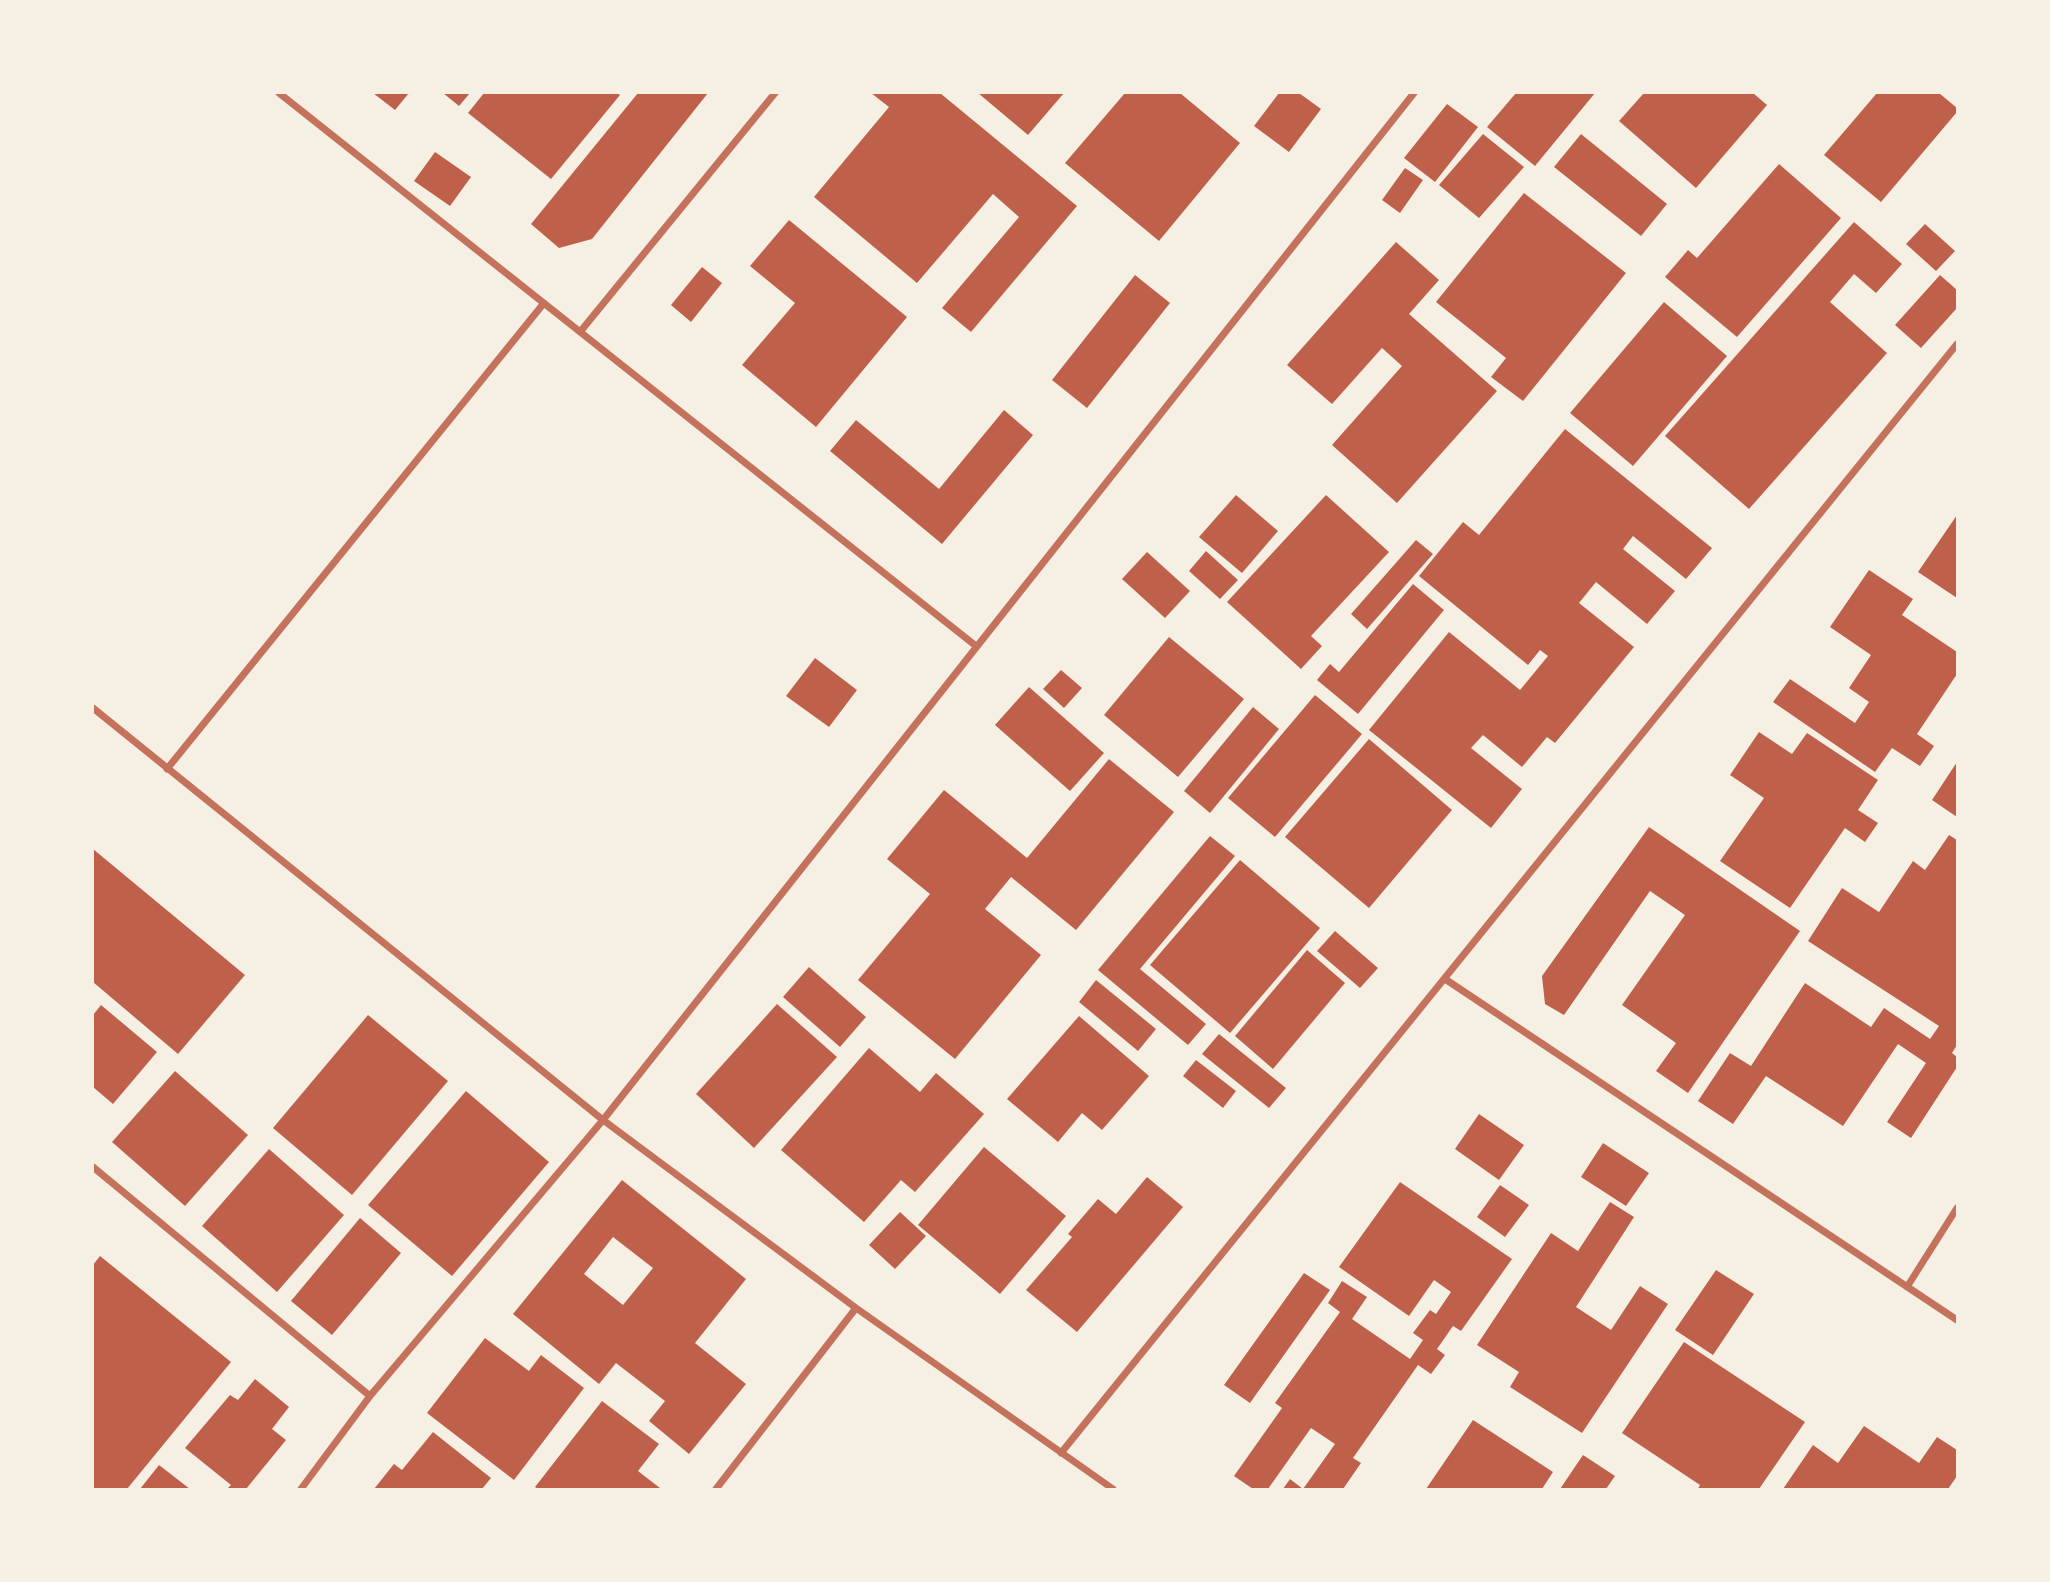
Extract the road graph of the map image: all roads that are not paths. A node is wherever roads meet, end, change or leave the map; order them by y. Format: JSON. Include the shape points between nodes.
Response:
{"nodes":[{"id":1,"x":278,"y":93,"type":"edge"},
{"id":2,"x":775,"y":93,"type":"edge"},
{"id":3,"x":1414,"y":93,"type":"edge"},
{"id":4,"x":544,"y":303,"type":"junction"},
{"id":5,"x":580,"y":332,"type":"junction"},
{"id":6,"x":1957,"y":344,"type":"edge"},
{"id":7,"x":976,"y":646,"type":"junction"},
{"id":8,"x":93,"y":708,"type":"edge"},
{"id":9,"x":167,"y":769,"type":"junction"},
{"id":10,"x":1445,"y":979,"type":"junction"},
{"id":11,"x":603,"y":1120,"type":"junction"},
{"id":12,"x":93,"y":1167,"type":"edge"},
{"id":13,"x":1957,"y":1208,"type":"edge"},
{"id":14,"x":1907,"y":1287,"type":"junction"},
{"id":15,"x":856,"y":1308,"type":"junction"},
{"id":16,"x":1957,"y":1320,"type":"edge"},
{"id":17,"x":370,"y":1396,"type":"junction"},
{"id":18,"x":1061,"y":1453,"type":"junction"},
{"id":19,"x":301,"y":1489,"type":"edge"},
{"id":20,"x":716,"y":1489,"type":"edge"},
{"id":21,"x":1113,"y":1489,"type":"edge"}],
"edges":[{"from":1,"to":4,"type":"street"},
{"from":2,"to":5,"type":"street"},
{"from":3,"to":7,"type":"street"},
{"from":4,"to":5,"type":"street"},
{"from":4,"to":9,"type":"street"},
{"from":5,"to":7,"type":"street"},
{"from":6,"to":10,"type":"street"},
{"from":7,"to":11,"type":"street"},
{"from":8,"to":9,"type":"street"},
{"from":9,"to":11,"type":"street"},
{"from":10,"to":14,"type":"street"},
{"from":10,"to":18,"type":"street"},
{"from":11,"to":15,"type":"street"},
{"from":11,"to":17,"type":"street"},
{"from":12,"to":17,"type":"street"},
{"from":13,"to":14,"type":"street"},
{"from":14,"to":16,"type":"street"},
{"from":15,"to":18,"type":"street"},
{"from":15,"to":20,"type":"street"},
{"from":17,"to":19,"type":"street"},
{"from":18,"to":21,"type":"street"}]}
